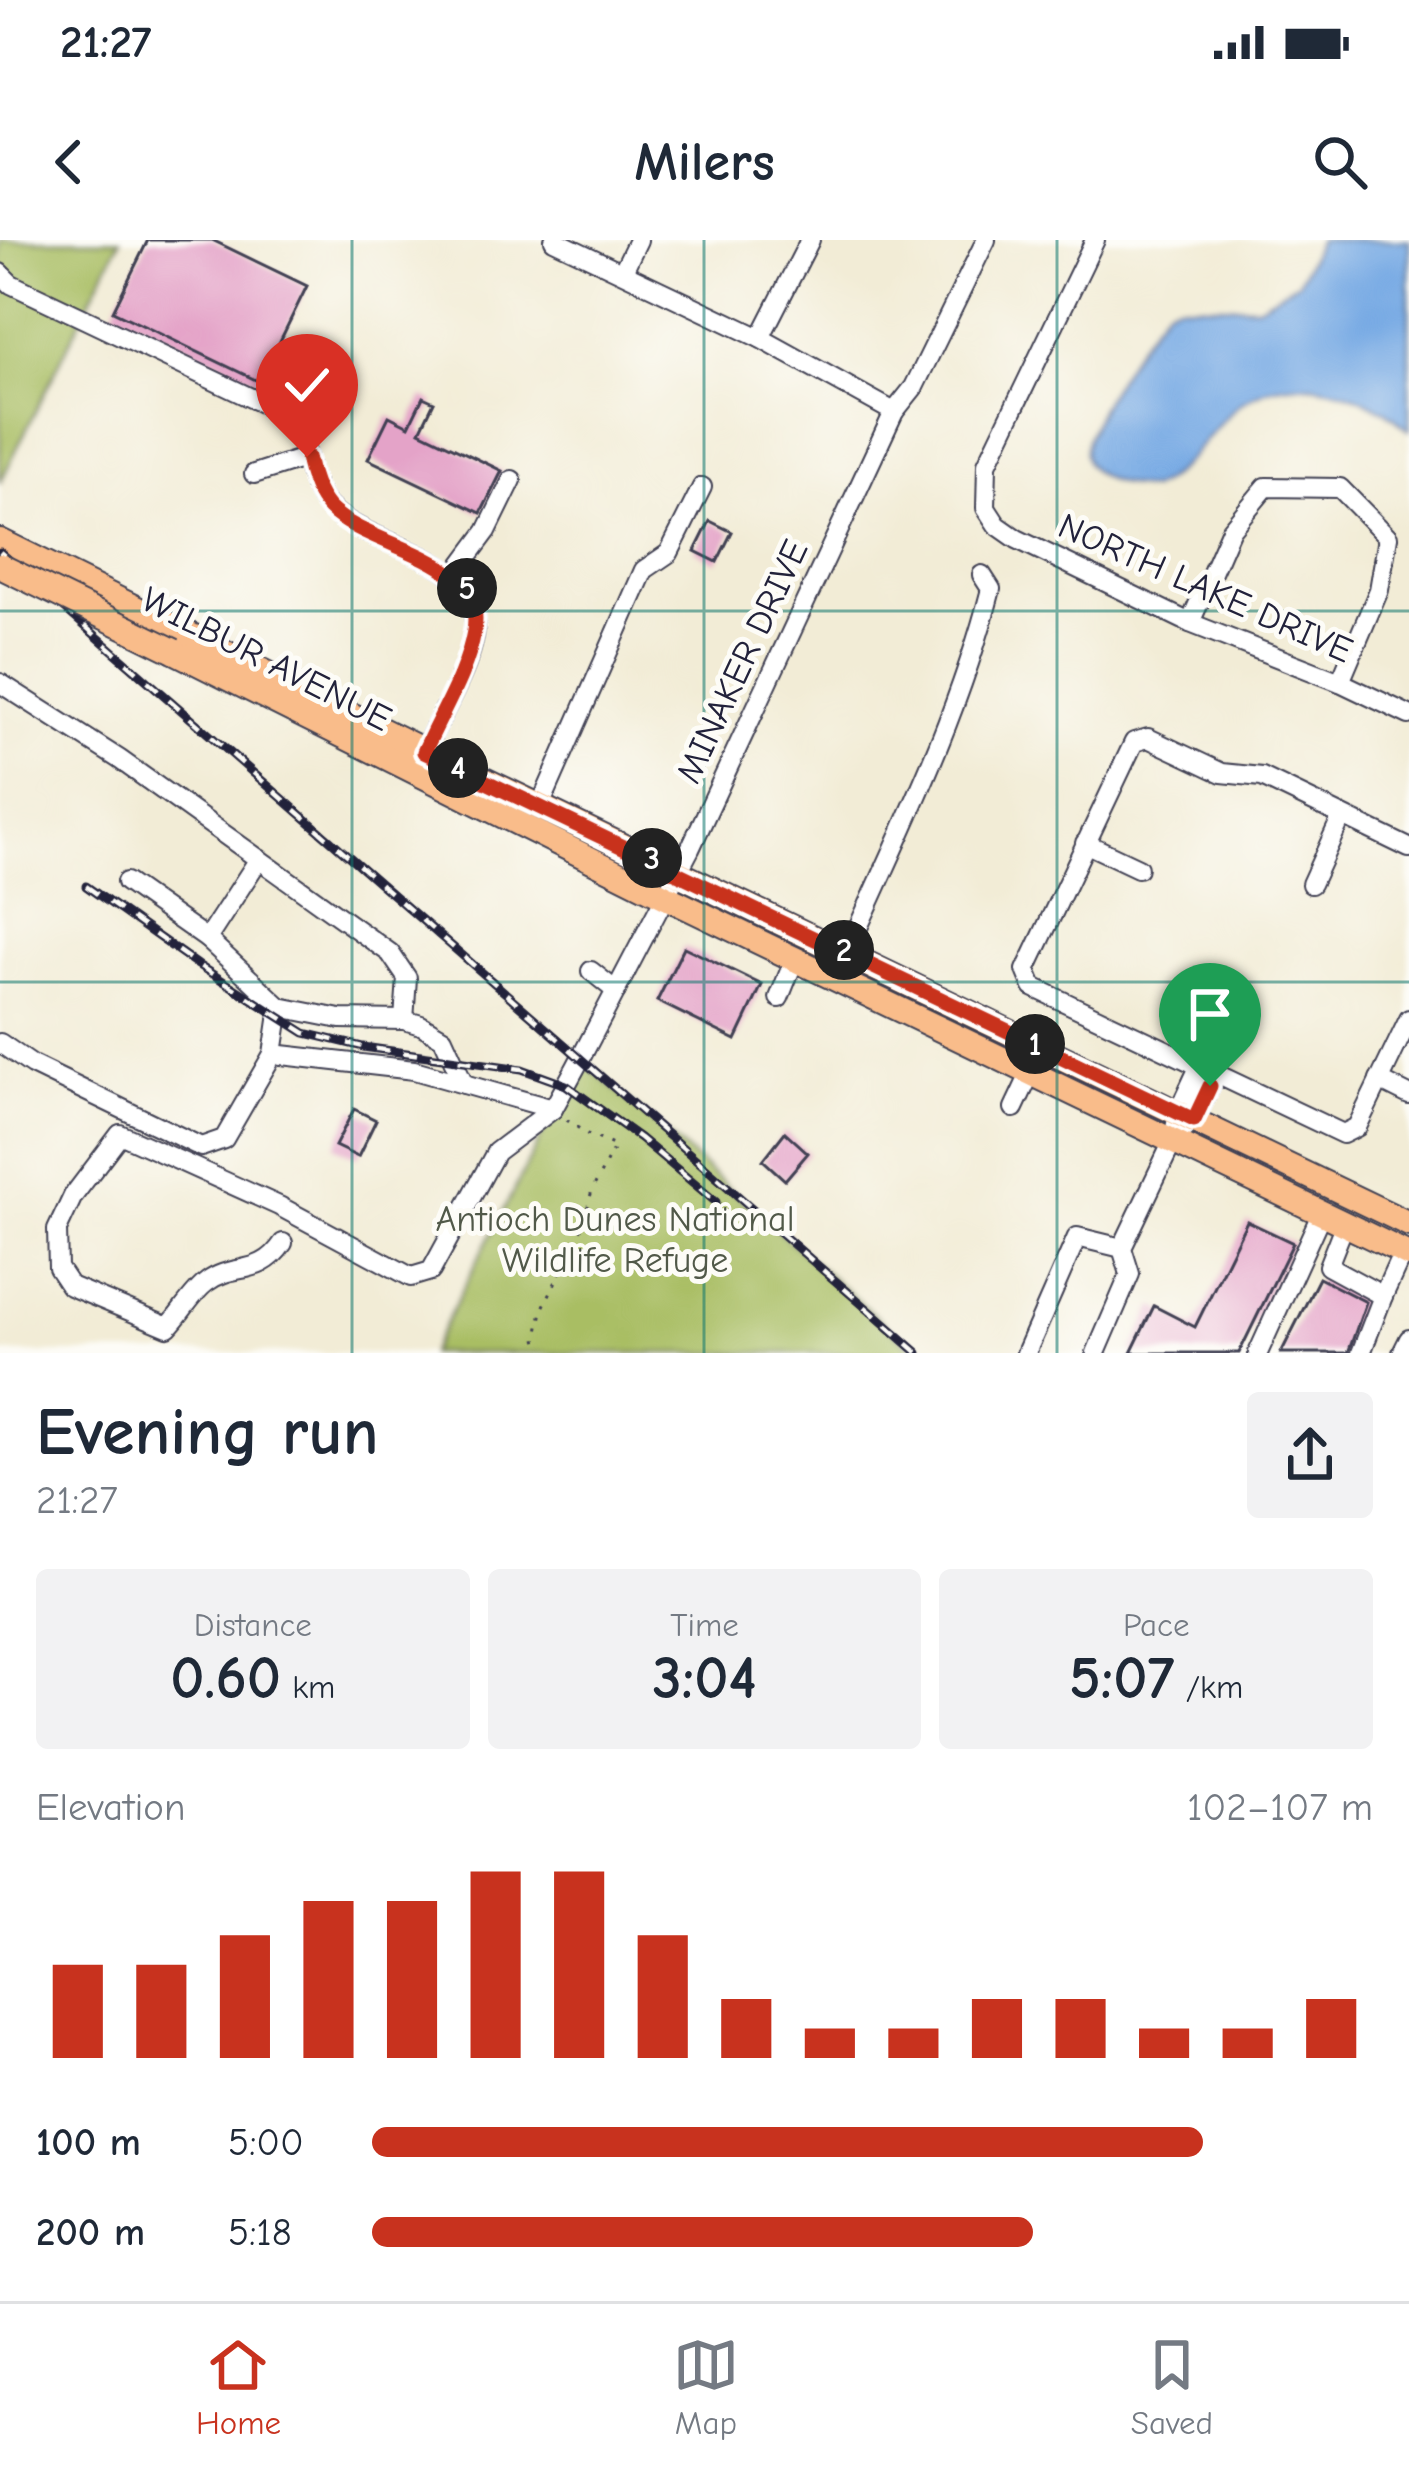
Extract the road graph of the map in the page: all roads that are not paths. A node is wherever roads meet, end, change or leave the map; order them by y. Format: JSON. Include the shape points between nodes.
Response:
{"nodes":[{"id":1,"x":554,"y":240,"type":"edge"},
{"id":2,"x":638,"y":240,"type":"edge"},
{"id":3,"x":810,"y":240,"type":"edge"},
{"id":4,"x":986,"y":240,"type":"edge"},
{"id":5,"x":1095,"y":240,"type":"edge"},
{"id":6,"x":623,"y":271,"type":"junction"},
{"id":7,"x":0,"y":273,"type":"edge"},
{"id":8,"x":760,"y":338,"type":"junction"},
{"id":9,"x":334,"y":382,"type":"dead end"},
{"id":10,"x":894,"y":412,"type":"junction"},
{"id":11,"x":301,"y":433,"type":"junction"},
{"id":12,"x":307,"y":457,"type":"junction"},
{"id":13,"x":254,"y":474,"type":"dead end"},
{"id":14,"x":512,"y":480,"type":"dead end"},
{"id":15,"x":702,"y":487,"type":"dead end"},
{"id":16,"x":0,"y":541,"type":"edge"},
{"id":17,"x":0,"y":566,"type":"edge"},
{"id":18,"x":454,"y":574,"type":"junction"},
{"id":19,"x":982,"y":575,"type":"dead end"},
{"id":20,"x":1190,"y":623,"type":"junction"},
{"id":21,"x":179,"y":641,"type":"junction"},
{"id":22,"x":1340,"y":682,"type":"junction"},
{"id":23,"x":0,"y":683,"type":"edge"},
{"id":24,"x":1409,"y":716,"type":"edge"},
{"id":25,"x":419,"y":762,"type":"junction"},
{"id":26,"x":540,"y":806,"type":"junction"},
{"id":27,"x":1342,"y":816,"type":"junction"},
{"id":28,"x":1085,"y":843,"type":"junction"},
{"id":29,"x":1409,"y":848,"type":"edge"},
{"id":30,"x":259,"y":859,"type":"junction"},
{"id":31,"x":1138,"y":868,"type":"dead end"},
{"id":32,"x":680,"y":871,"type":"junction"},
{"id":33,"x":126,"y":882,"type":"dead end"},
{"id":34,"x":1311,"y":884,"type":"dead end"},
{"id":35,"x":666,"y":896,"type":"junction"},
{"id":36,"x":207,"y":939,"type":"junction"},
{"id":37,"x":847,"y":952,"type":"junction"},
{"id":38,"x":795,"y":958,"type":"junction"},
{"id":39,"x":592,"y":971,"type":"dead end"},
{"id":40,"x":616,"y":991,"type":"junction"},
{"id":41,"x":779,"y":998,"type":"dead end"},
{"id":42,"x":280,"y":1007,"type":"junction"},
{"id":43,"x":1409,"y":1018,"type":"edge"},
{"id":44,"x":404,"y":1020,"type":"junction"},
{"id":45,"x":0,"y":1042,"type":"edge"},
{"id":46,"x":273,"y":1054,"type":"junction"},
{"id":47,"x":1209,"y":1069,"type":"junction"},
{"id":48,"x":1031,"y":1072,"type":"junction"},
{"id":49,"x":1106,"y":1079,"type":"junction"},
{"id":50,"x":1379,"y":1080,"type":"junction"},
{"id":51,"x":464,"y":1084,"type":"junction"},
{"id":52,"x":1409,"y":1095,"type":"edge"},
{"id":53,"x":1014,"y":1108,"type":"dead end"},
{"id":54,"x":553,"y":1109,"type":"junction"},
{"id":55,"x":1186,"y":1116,"type":"junction"},
{"id":56,"x":1173,"y":1141,"type":"junction"},
{"id":57,"x":297,"y":1216,"type":"junction"},
{"id":58,"x":1334,"y":1218,"type":"junction"},
{"id":59,"x":1409,"y":1224,"type":"edge"},
{"id":60,"x":1122,"y":1248,"type":"junction"},
{"id":61,"x":1406,"y":1253,"type":"edge"},
{"id":62,"x":1383,"y":1296,"type":"junction"},
{"id":63,"x":1409,"y":1339,"type":"edge"},
{"id":64,"x":1026,"y":1353,"type":"edge"},
{"id":65,"x":1096,"y":1353,"type":"edge"},
{"id":66,"x":1258,"y":1353,"type":"edge"},
{"id":67,"x":1361,"y":1353,"type":"edge"},
{"id":68,"x":1402,"y":1353,"type":"edge"}],
"edges":[{"from":1,"to":6,"type":"street"},
{"from":2,"to":6,"type":"street"},
{"from":3,"to":8,"type":"street"},
{"from":4,"to":10,"type":"street","name":"MINAKER DRIVE"},
{"from":5,"to":20,"type":"street","name":"NORTH LAKE DRIVE","via":[[987,464],[986,508],[1017,539]]},
{"from":6,"to":8,"type":"street"},
{"from":7,"to":11,"type":"street","via":[[270,407]]},
{"from":8,"to":10,"type":"street"},
{"from":9,"to":11,"type":"street"},
{"from":10,"to":32,"type":"street","name":"MINAKER DRIVE"},
{"from":11,"to":12,"type":"street"},
{"from":12,"to":13,"type":"street"},
{"from":12,"to":18,"type":"street","via":[[328,507]]},
{"from":14,"to":18,"type":"street","via":[[488,531]]},
{"from":15,"to":26,"type":"street","via":[[669,554],[644,570]]},
{"from":16,"to":21,"type":"main road","name":"WILBUR AVENUE"},
{"from":17,"to":21,"type":"main road","name":"WILBUR AVENUE","bridge":true},
{"from":18,"to":25,"type":"street","via":[[469,590],[476,625]]},
{"from":19,"to":37,"type":"street","via":[[991,589],[969,658],[908,824]]},
{"from":20,"to":22,"type":"street","name":"NORTH LAKE DRIVE"},
{"from":20,"to":22,"type":"street","via":[[1231,529],[1266,487],[1340,488],[1388,537],[1379,590]]},
{"from":21,"to":25,"type":"main road","name":"WILBUR AVENUE"},
{"from":22,"to":24,"type":"street","name":"NORTH LAKE DRIVE"},
{"from":23,"to":30,"type":"street"},
{"from":25,"to":26,"type":"main road","name":"WILBUR AVENUE"},
{"from":25,"to":35,"type":"main road","name":"WILBUR AVENUE"},
{"from":26,"to":32,"type":"main road","name":"WILBUR AVENUE"},
{"from":27,"to":28,"type":"street","via":[[1148,738],[1134,742]]},
{"from":27,"to":29,"type":"street"},
{"from":27,"to":34,"type":"street"},
{"from":28,"to":31,"type":"street"},
{"from":28,"to":47,"type":"street","via":[[1029,960],[1028,979]]},
{"from":30,"to":36,"type":"street"},
{"from":30,"to":44,"type":"street","via":[[390,953],[406,978]]},
{"from":32,"to":35,"type":"street","name":"MINAKER DRIVE"},
{"from":32,"to":37,"type":"main road","name":"WILBUR AVENUE"},
{"from":33,"to":36,"type":"street"},
{"from":35,"to":38,"type":"main road","name":"WILBUR AVENUE"},
{"from":35,"to":40,"type":"street","name":"MINAKER DRIVE"},
{"from":36,"to":42,"type":"street"},
{"from":37,"to":49,"type":"main road","name":"WILBUR AVENUE"},
{"from":38,"to":41,"type":"street"},
{"from":38,"to":48,"type":"main road","name":"WILBUR AVENUE"},
{"from":39,"to":40,"type":"street"},
{"from":40,"to":54,"type":"street","name":"MINAKER DRIVE"},
{"from":42,"to":44,"type":"street"},
{"from":42,"to":46,"type":"street"},
{"from":43,"to":50,"type":"street"},
{"from":44,"to":51,"type":"street","via":[[443,1038]]},
{"from":45,"to":46,"type":"street","via":[[201,1147],[224,1139]]},
{"from":46,"to":51,"type":"street","via":[[414,1070]]},
{"from":47,"to":50,"type":"street","via":[[1343,1134],[1357,1127]]},
{"from":47,"to":55,"type":"street"},
{"from":48,"to":49,"type":"main road","via":[[1053,1064]]},
{"from":48,"to":53,"type":"street"},
{"from":48,"to":56,"type":"main road","name":"WILBUR AVENUE"},
{"from":49,"to":55,"type":"main road","name":"WILBUR AVENUE"},
{"from":50,"to":52,"type":"street"},
{"from":51,"to":54,"type":"street"},
{"from":54,"to":57,"type":"street","via":[[496,1152],[425,1274],[412,1277]]},
{"from":55,"to":56,"type":"street"},
{"from":55,"to":59,"type":"main road","name":"WILBUR AVENUE"},
{"from":56,"to":58,"type":"main road","name":"WILBUR AVENUE"},
{"from":56,"to":60,"type":"street"},
{"from":57,"to":57,"type":"street","via":[[120,1134],[73,1196],[57,1234],[58,1268],[70,1286],[168,1327],[207,1281],[272,1259]]},
{"from":58,"to":61,"type":"main road","name":"WILBUR AVENUE"},
{"from":58,"to":62,"type":"street","via":[[1328,1266]]},
{"from":58,"to":66,"type":"street"},
{"from":60,"to":64,"type":"street","via":[[1077,1237]]},
{"from":60,"to":65,"type":"street","via":[[1130,1274]]},
{"from":61,"to":62,"type":"street"},
{"from":62,"to":67,"type":"street"},
{"from":63,"to":68,"type":"street"}]}
